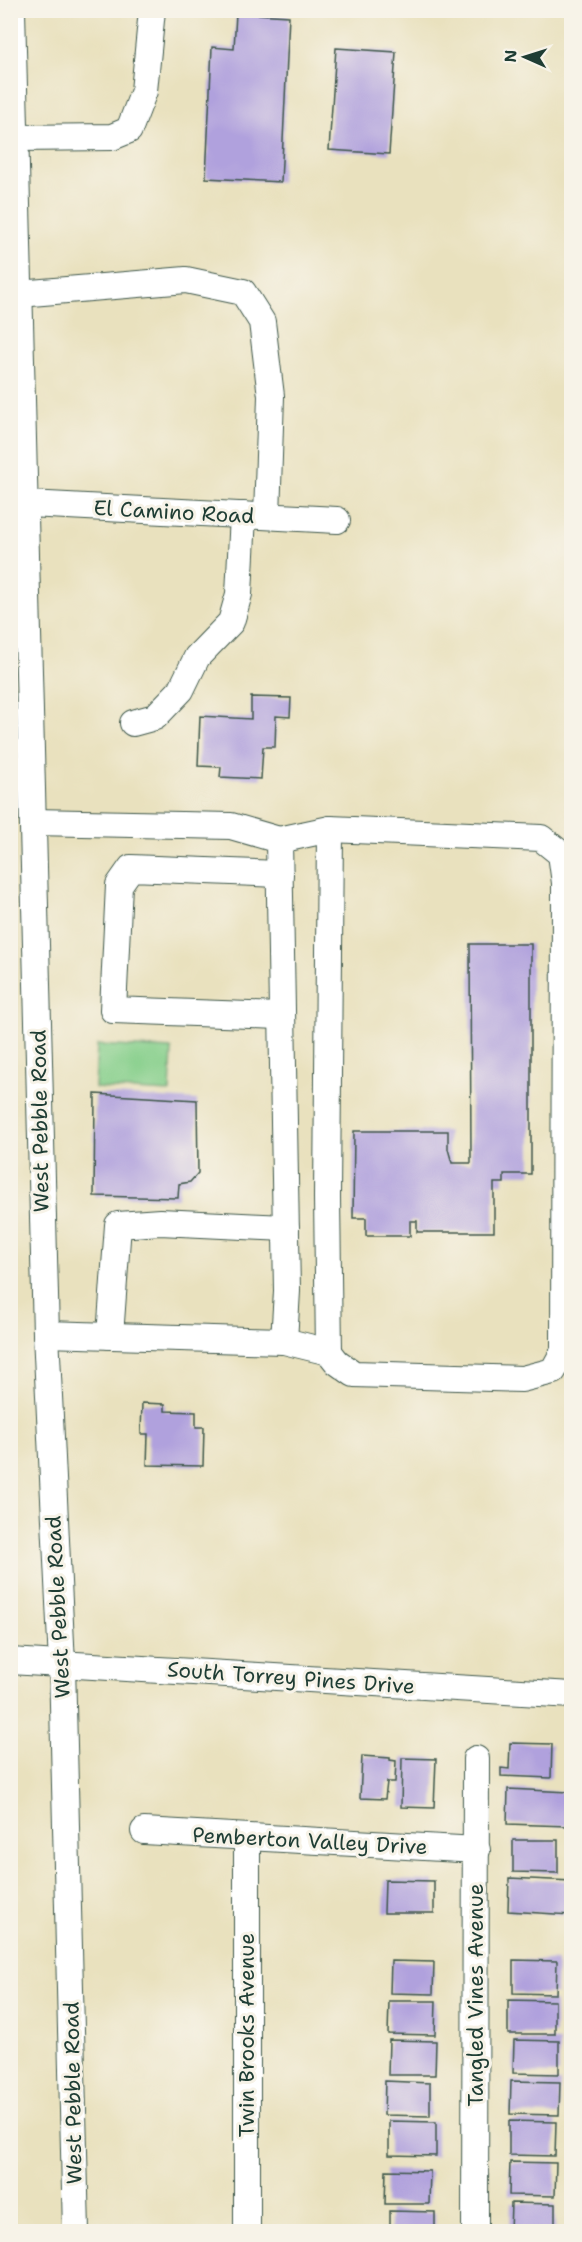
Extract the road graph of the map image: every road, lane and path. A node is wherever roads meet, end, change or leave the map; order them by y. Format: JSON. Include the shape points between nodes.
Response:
{"nodes":[{"id":1,"x":12,"y":10,"type":"edge"},
{"id":2,"x":152,"y":10,"type":"edge"},
{"id":3,"x":15,"y":138,"type":"junction"},
{"id":4,"x":14,"y":255,"type":"edge"},
{"id":5,"x":19,"y":294,"type":"junction"},
{"id":6,"x":17,"y":504,"type":"edge"},
{"id":7,"x":255,"y":516,"type":"junction"},
{"id":8,"x":337,"y":520,"type":"dead end"},
{"id":9,"x":133,"y":723,"type":"dead end"},
{"id":10,"x":33,"y":822,"type":"junction"},
{"id":11,"x":330,"y":829,"type":"junction"},
{"id":12,"x":279,"y":840,"type":"junction"},
{"id":13,"x":280,"y":874,"type":"junction"},
{"id":14,"x":280,"y":1016,"type":"junction"},
{"id":15,"x":286,"y":1228,"type":"junction"},
{"id":16,"x":46,"y":1334,"type":"junction"},
{"id":17,"x":110,"y":1336,"type":"junction"},
{"id":18,"x":284,"y":1341,"type":"junction"},
{"id":19,"x":329,"y":1352,"type":"junction"},
{"id":20,"x":10,"y":1661,"type":"edge"},
{"id":21,"x":62,"y":1664,"type":"junction"},
{"id":22,"x":572,"y":1695,"type":"edge"},
{"id":23,"x":476,"y":1759,"type":"dead end"},
{"id":24,"x":144,"y":1832,"type":"dead end"},
{"id":25,"x":247,"y":1838,"type":"junction"},
{"id":26,"x":477,"y":1850,"type":"junction"},
{"id":27,"x":76,"y":2232,"type":"edge"},
{"id":28,"x":247,"y":2232,"type":"edge"},
{"id":29,"x":475,"y":2232,"type":"edge"}],
"edges":[{"from":1,"to":3,"type":"street","name":"West Pebble Road"},
{"from":2,"to":3,"type":"street","via":[[144,92],[129,130],[112,137]]},
{"from":3,"to":4,"type":"street","name":"West Pebble Road"},
{"from":4,"to":5,"type":"street","name":"West Pebble Road"},
{"from":5,"to":6,"type":"street","name":"West Pebble Road"},
{"from":5,"to":7,"type":"street","via":[[186,280],[243,292],[262,322],[271,396]]},
{"from":6,"to":7,"type":"street","name":"El Camino Road"},
{"from":6,"to":10,"type":"street","name":"West Pebble Road"},
{"from":7,"to":8,"type":"street","name":"El Camino Road"},
{"from":7,"to":9,"type":"street","via":[[231,622],[197,657],[181,690],[155,717]]},
{"from":10,"to":12,"type":"street","via":[[231,826]]},
{"from":10,"to":16,"type":"street","name":"West Pebble Road"},
{"from":11,"to":12,"type":"street"},
{"from":11,"to":19,"type":"street"},
{"from":11,"to":19,"type":"street","via":[[540,838],[561,854],[565,895],[564,1351],[553,1371],[522,1379],[354,1374]]},
{"from":12,"to":13,"type":"street"},
{"from":13,"to":14,"type":"street"},
{"from":13,"to":14,"type":"street","via":[[131,868],[119,885],[113,1010]]},
{"from":14,"to":15,"type":"street"},
{"from":15,"to":17,"type":"street","via":[[160,1222],[118,1225]]},
{"from":15,"to":18,"type":"street"},
{"from":16,"to":17,"type":"street"},
{"from":16,"to":21,"type":"street","name":"West Pebble Road"},
{"from":17,"to":18,"type":"street"},
{"from":18,"to":19,"type":"street"},
{"from":20,"to":21,"type":"street","name":"South Torrey Pines Drive"},
{"from":21,"to":22,"type":"street","name":"South Torrey Pines Drive"},
{"from":21,"to":27,"type":"street","name":"West Pebble Road"},
{"from":23,"to":26,"type":"street","name":"Tangled Vines Avenue"},
{"from":24,"to":25,"type":"street","name":"Pemberton Valley Drive"},
{"from":25,"to":26,"type":"street","name":"Pemberton Valley Drive"},
{"from":25,"to":28,"type":"street","name":"Twin Brooks Avenue"},
{"from":26,"to":29,"type":"street","name":"Tangled Vines Avenue"}]}
